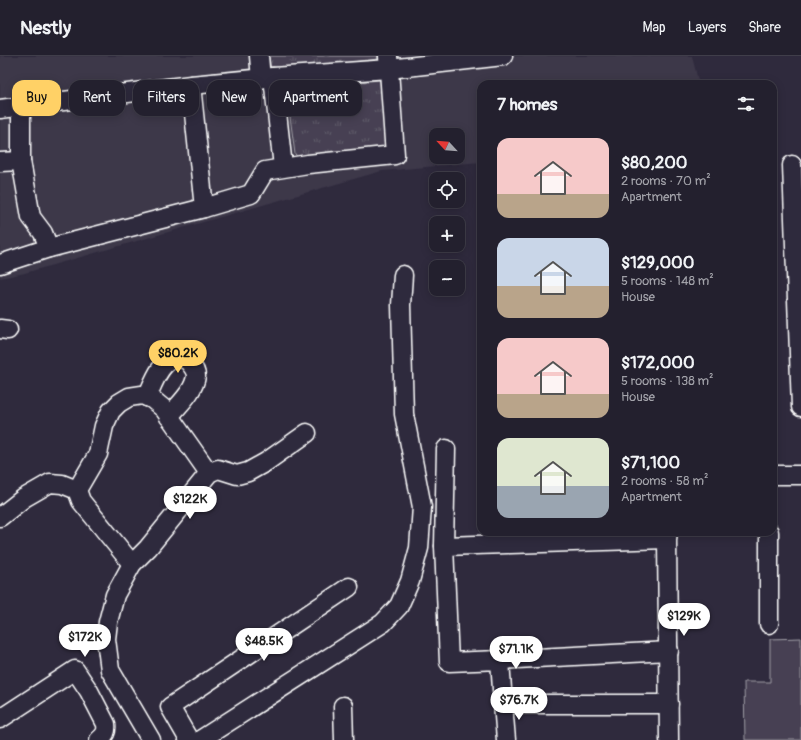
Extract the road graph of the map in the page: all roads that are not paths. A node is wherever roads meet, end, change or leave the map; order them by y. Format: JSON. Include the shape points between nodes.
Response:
{"nodes":[{"id":1,"x":259,"y":56,"type":"edge"},
{"id":2,"x":504,"y":56,"type":"edge"},
{"id":3,"x":389,"y":62,"type":"edge"},
{"id":4,"x":267,"y":78,"type":"junction"},
{"id":5,"x":199,"y":85,"type":"edge"},
{"id":6,"x":133,"y":93,"type":"edge"},
{"id":7,"x":61,"y":102,"type":"edge"},
{"id":8,"x":12,"y":108,"type":"edge"},
{"id":9,"x":0,"y":109,"type":"edge"},
{"id":10,"x":21,"y":116,"type":"edge"},
{"id":11,"x":194,"y":116,"type":"edge"},
{"id":12,"x":21,"y":161,"type":"junction"},
{"id":13,"x":0,"y":162,"type":"edge"},
{"id":14,"x":792,"y":165,"type":"dead end"},
{"id":15,"x":283,"y":167,"type":"junction"},
{"id":16,"x":204,"y":208,"type":"junction"},
{"id":17,"x":49,"y":248,"type":"junction"},
{"id":18,"x":0,"y":264,"type":"edge"},
{"id":19,"x":403,"y":275,"type":"dead end"},
{"id":20,"x":147,"y":397,"type":"junction"},
{"id":21,"x":801,"y":407,"type":"edge"},
{"id":22,"x":168,"y":417,"type":"junction"},
{"id":23,"x":307,"y":433,"type":"dead end"},
{"id":24,"x":446,"y":449,"type":"dead end"},
{"id":25,"x":209,"y":473,"type":"junction"},
{"id":26,"x":777,"y":475,"type":"edge"},
{"id":27,"x":801,"y":475,"type":"edge"},
{"id":28,"x":77,"y":490,"type":"junction"},
{"id":29,"x":0,"y":517,"type":"edge"},
{"id":30,"x":648,"y":536,"type":"edge"},
{"id":31,"x":668,"y":536,"type":"edge"},
{"id":32,"x":769,"y":536,"type":"edge"},
{"id":33,"x":444,"y":546,"type":"junction"},
{"id":34,"x":132,"y":564,"type":"junction"},
{"id":35,"x":350,"y":587,"type":"dead end"},
{"id":36,"x":769,"y":624,"type":"dead end"},
{"id":37,"x":669,"y":651,"type":"junction"},
{"id":38,"x":108,"y":655,"type":"junction"},
{"id":39,"x":500,"y":660,"type":"junction"},
{"id":40,"x":503,"y":704,"type":"junction"},
{"id":41,"x":670,"y":704,"type":"junction"},
{"id":42,"x":343,"y":706,"type":"dead end"},
{"id":43,"x":0,"y":719,"type":"edge"},
{"id":44,"x":99,"y":740,"type":"edge"},
{"id":45,"x":151,"y":740,"type":"edge"},
{"id":46,"x":165,"y":740,"type":"edge"},
{"id":47,"x":189,"y":740,"type":"edge"},
{"id":48,"x":200,"y":740,"type":"edge"},
{"id":49,"x":344,"y":740,"type":"edge"},
{"id":50,"x":506,"y":740,"type":"edge"},
{"id":51,"x":669,"y":740,"type":"edge"}],
"edges":[{"from":1,"to":4,"type":"street"},
{"from":2,"to":3,"type":"street"},
{"from":3,"to":4,"type":"street"},
{"from":3,"to":15,"type":"street","via":[[395,155]]},
{"from":4,"to":5,"type":"street"},
{"from":4,"to":15,"type":"street"},
{"from":6,"to":7,"type":"street"},
{"from":8,"to":9,"type":"street"},
{"from":10,"to":12,"type":"street"},
{"from":11,"to":16,"type":"street"},
{"from":12,"to":13,"type":"street"},
{"from":12,"to":17,"type":"street","via":[[31,218],[43,233]]},
{"from":14,"to":21,"type":"street"},
{"from":15,"to":16,"type":"street","via":[[265,171],[251,194]]},
{"from":16,"to":17,"type":"street"},
{"from":17,"to":18,"type":"street"},
{"from":19,"to":48,"type":"street","via":[[401,305],[404,414],[422,507],[419,548],[410,581],[398,606],[383,623]]},
{"from":20,"to":22,"type":"street","via":[[164,410]]},
{"from":20,"to":22,"type":"street","via":[[156,376],[168,360],[187,360],[196,375],[188,394]]},
{"from":20,"to":28,"type":"street","via":[[129,397],[111,411],[104,426],[98,454]]},
{"from":22,"to":25,"type":"street"},
{"from":23,"to":25,"type":"street","via":[[248,472],[237,475],[218,469]]},
{"from":24,"to":33,"type":"street"},
{"from":25,"to":34,"type":"street"},
{"from":26,"to":27,"type":"street"},
{"from":28,"to":29,"type":"street","via":[[62,484],[50,483],[24,498]]},
{"from":28,"to":34,"type":"street","via":[[81,501]]},
{"from":30,"to":33,"type":"street"},
{"from":31,"to":37,"type":"street"},
{"from":32,"to":36,"type":"street"},
{"from":33,"to":39,"type":"street","via":[[449,662]]},
{"from":34,"to":38,"type":"street","via":[[115,595],[106,639]]},
{"from":35,"to":47,"type":"street","via":[[170,707]]},
{"from":37,"to":39,"type":"street"},
{"from":37,"to":41,"type":"street"},
{"from":38,"to":45,"type":"street","via":[[110,670]]},
{"from":38,"to":46,"type":"street","via":[[118,663]]},
{"from":39,"to":40,"type":"street"},
{"from":40,"to":41,"type":"street"},
{"from":40,"to":50,"type":"street"},
{"from":41,"to":51,"type":"street"},
{"from":42,"to":49,"type":"street"},
{"from":43,"to":44,"type":"street","via":[[76,670],[106,724],[105,735]]}]}
